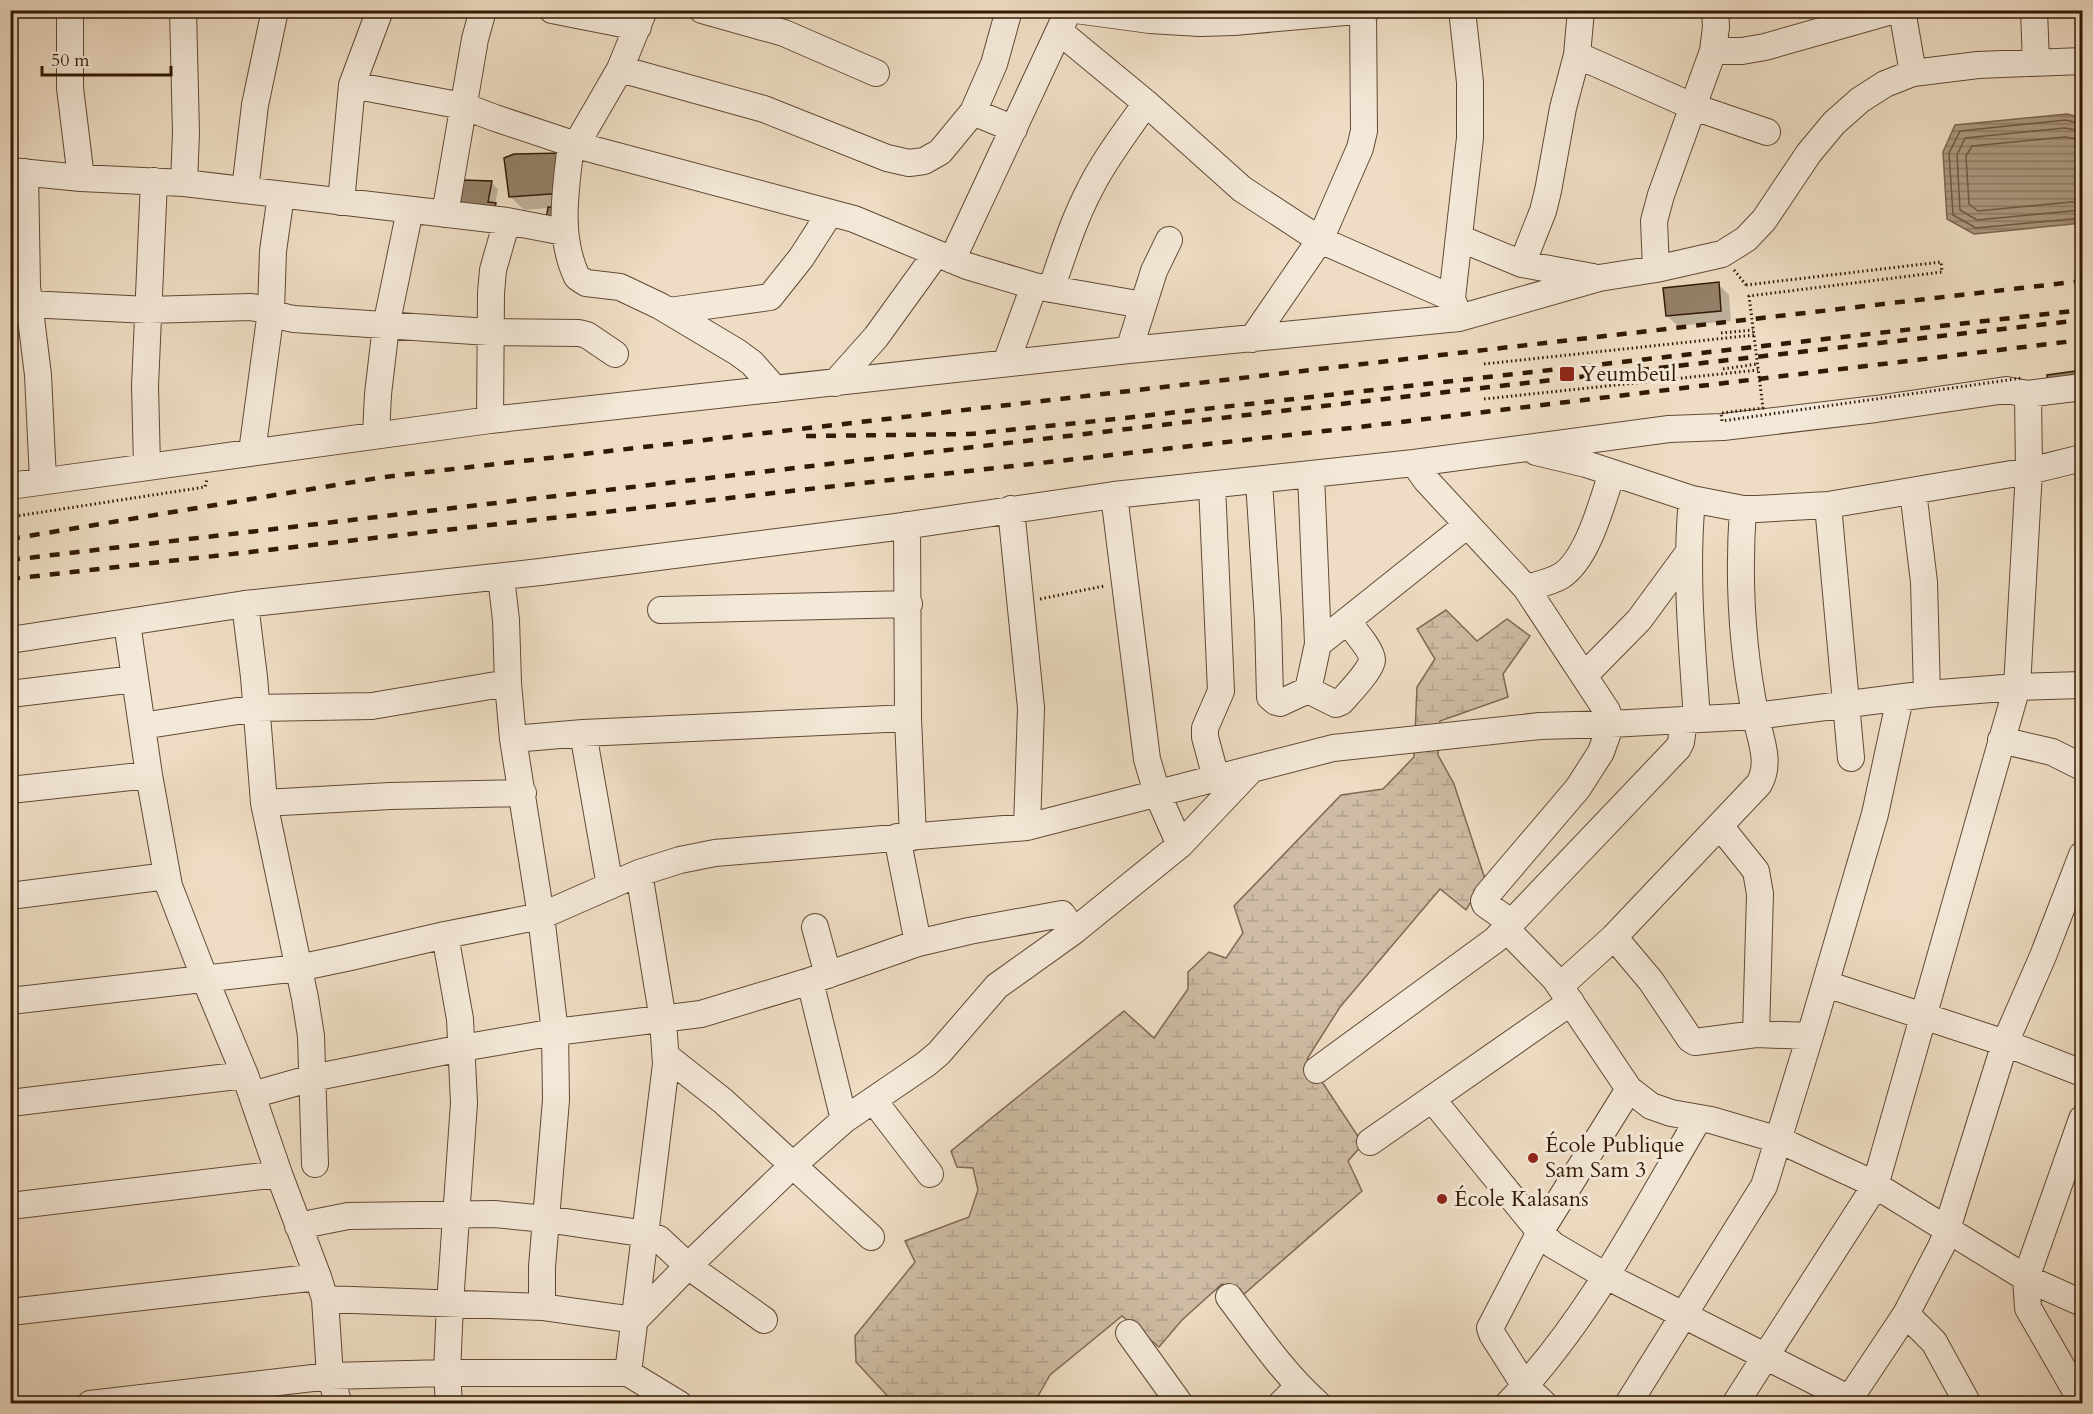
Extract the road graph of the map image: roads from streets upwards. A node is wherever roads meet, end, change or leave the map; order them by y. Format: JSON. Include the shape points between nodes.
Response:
{"nodes":[{"id":1,"x":70,"y":10,"type":"edge"},
{"id":2,"x":183,"y":10,"type":"edge"},
{"id":3,"x":275,"y":10,"type":"edge"},
{"id":4,"x":380,"y":10,"type":"edge"},
{"id":5,"x":483,"y":10,"type":"edge"},
{"id":6,"x":552,"y":10,"type":"edge"},
{"id":7,"x":702,"y":10,"type":"edge"},
{"id":8,"x":1009,"y":10,"type":"edge"},
{"id":9,"x":1076,"y":10,"type":"edge"},
{"id":10,"x":1462,"y":10,"type":"edge"},
{"id":11,"x":1581,"y":10,"type":"edge"},
{"id":12,"x":1715,"y":10,"type":"edge"},
{"id":13,"x":1902,"y":10,"type":"edge"},
{"id":14,"x":2034,"y":10,"type":"edge"},
{"id":15,"x":1365,"y":11,"type":"edge"},
{"id":16,"x":1894,"y":11,"type":"edge"},
{"id":17,"x":1293,"y":14,"type":"edge"},
{"id":18,"x":641,"y":19,"type":"edge"},
{"id":19,"x":1064,"y":21,"type":"edge"},
{"id":20,"x":1713,"y":51,"type":"junction"},
{"id":21,"x":1577,"y":55,"type":"junction"},
{"id":22,"x":2082,"y":61,"type":"edge"},
{"id":23,"x":2036,"y":63,"type":"junction"},
{"id":24,"x":620,"y":69,"type":"junction"},
{"id":25,"x":876,"y":73,"type":"dead end"},
{"id":26,"x":1913,"y":73,"type":"junction"},
{"id":27,"x":352,"y":85,"type":"junction"},
{"id":28,"x":1146,"y":103,"type":"junction"},
{"id":29,"x":464,"y":106,"type":"junction"},
{"id":30,"x":1694,"y":107,"type":"junction"},
{"id":31,"x":973,"y":112,"type":"junction"},
{"id":32,"x":1014,"y":129,"type":"junction"},
{"id":33,"x":1767,"y":132,"type":"dead end"},
{"id":34,"x":574,"y":144,"type":"junction"},
{"id":35,"x":18,"y":171,"type":"edge"},
{"id":36,"x":81,"y":178,"type":"junction"},
{"id":37,"x":154,"y":181,"type":"junction"},
{"id":38,"x":184,"y":183,"type":"junction"},
{"id":39,"x":245,"y":190,"type":"junction"},
{"id":40,"x":281,"y":195,"type":"junction"},
{"id":41,"x":341,"y":202,"type":"junction"},
{"id":42,"x":410,"y":210,"type":"junction"},
{"id":43,"x":830,"y":213,"type":"junction"},
{"id":44,"x":445,"y":214,"type":"junction"},
{"id":45,"x":507,"y":221,"type":"junction"},
{"id":46,"x":564,"y":232,"type":"junction"},
{"id":47,"x":1459,"y":238,"type":"junction"},
{"id":48,"x":1169,"y":240,"type":"dead end"},
{"id":49,"x":1320,"y":240,"type":"junction"},
{"id":50,"x":944,"y":257,"type":"junction"},
{"id":51,"x":1522,"y":264,"type":"junction"},
{"id":52,"x":1656,"y":269,"type":"junction"},
{"id":53,"x":1599,"y":278,"type":"junction"},
{"id":54,"x":1042,"y":288,"type":"junction"},
{"id":55,"x":1143,"y":305,"type":"junction"},
{"id":56,"x":1456,"y":308,"type":"junction"},
{"id":57,"x":148,"y":309,"type":"junction"},
{"id":58,"x":271,"y":311,"type":"junction"},
{"id":59,"x":669,"y":311,"type":"junction"},
{"id":60,"x":23,"y":313,"type":"edge"},
{"id":61,"x":386,"y":326,"type":"junction"},
{"id":62,"x":489,"y":332,"type":"junction"},
{"id":63,"x":1252,"y":339,"type":"junction"},
{"id":64,"x":1129,"y":350,"type":"junction"},
{"id":65,"x":615,"y":354,"type":"dead end"},
{"id":66,"x":1006,"y":363,"type":"junction"},
{"id":67,"x":835,"y":382,"type":"junction"},
{"id":68,"x":2025,"y":386,"type":"junction"},
{"id":69,"x":2082,"y":387,"type":"edge"},
{"id":70,"x":775,"y":389,"type":"junction"},
{"id":71,"x":490,"y":420,"type":"junction"},
{"id":72,"x":376,"y":435,"type":"junction"},
{"id":73,"x":1521,"y":448,"type":"junction"},
{"id":74,"x":252,"y":452,"type":"junction"},
{"id":75,"x":2082,"y":458,"type":"edge"},
{"id":76,"x":1414,"y":463,"type":"junction"},
{"id":77,"x":147,"y":466,"type":"junction"},
{"id":78,"x":2029,"y":471,"type":"junction"},
{"id":79,"x":1311,"y":474,"type":"junction"},
{"id":80,"x":1612,"y":474,"type":"junction"},
{"id":81,"x":43,"y":480,"type":"junction"},
{"id":82,"x":1259,"y":481,"type":"junction"},
{"id":83,"x":1212,"y":485,"type":"junction"},
{"id":84,"x":10,"y":486,"type":"edge"},
{"id":85,"x":1913,"y":491,"type":"junction"},
{"id":86,"x":1114,"y":495,"type":"junction"},
{"id":87,"x":1692,"y":499,"type":"junction"},
{"id":88,"x":1828,"y":505,"type":"junction"},
{"id":89,"x":1011,"y":509,"type":"junction"},
{"id":90,"x":1743,"y":509,"type":"junction"},
{"id":91,"x":907,"y":525,"type":"junction"},
{"id":92,"x":1467,"y":525,"type":"junction"},
{"id":93,"x":1689,"y":552,"type":"junction"},
{"id":94,"x":501,"y":577,"type":"junction"},
{"id":95,"x":1526,"y":588,"type":"junction"},
{"id":96,"x":245,"y":604,"type":"junction"},
{"id":97,"x":909,"y":604,"type":"junction"},
{"id":98,"x":661,"y":610,"type":"dead end"},
{"id":99,"x":1347,"y":621,"type":"junction"},
{"id":100,"x":127,"y":623,"type":"junction"},
{"id":101,"x":10,"y":640,"type":"edge"},
{"id":102,"x":1318,"y":644,"type":"junction"},
{"id":103,"x":1584,"y":676,"type":"junction"},
{"id":104,"x":135,"y":679,"type":"junction"},
{"id":105,"x":508,"y":683,"type":"junction"},
{"id":106,"x":2082,"y":685,"type":"edge"},
{"id":107,"x":2017,"y":687,"type":"junction"},
{"id":108,"x":1308,"y":690,"type":"junction"},
{"id":109,"x":10,"y":694,"type":"edge"},
{"id":110,"x":1927,"y":694,"type":"junction"},
{"id":111,"x":1900,"y":698,"type":"junction"},
{"id":112,"x":1845,"y":704,"type":"junction"},
{"id":113,"x":256,"y":708,"type":"junction"},
{"id":114,"x":1755,"y":716,"type":"junction"},
{"id":115,"x":908,"y":718,"type":"junction"},
{"id":116,"x":1690,"y":719,"type":"junction"},
{"id":117,"x":1611,"y":724,"type":"junction"},
{"id":118,"x":142,"y":726,"type":"junction"},
{"id":119,"x":583,"y":733,"type":"junction"},
{"id":120,"x":513,"y":739,"type":"junction"},
{"id":121,"x":2001,"y":740,"type":"junction"},
{"id":122,"x":1851,"y":758,"type":"dead end"},
{"id":123,"x":2082,"y":767,"type":"edge"},
{"id":124,"x":1251,"y":770,"type":"junction"},
{"id":125,"x":149,"y":775,"type":"junction"},
{"id":126,"x":1216,"y":778,"type":"junction"},
{"id":127,"x":10,"y":790,"type":"edge"},
{"id":128,"x":523,"y":793,"type":"junction"},
{"id":129,"x":1157,"y":794,"type":"junction"},
{"id":130,"x":264,"y":803,"type":"junction"},
{"id":131,"x":1027,"y":826,"type":"junction"},
{"id":132,"x":1720,"y":826,"type":"junction"},
{"id":133,"x":905,"y":837,"type":"junction"},
{"id":134,"x":1180,"y":845,"type":"junction"},
{"id":135,"x":2082,"y":855,"type":"edge"},
{"id":136,"x":639,"y":873,"type":"junction"},
{"id":137,"x":166,"y":876,"type":"junction"},
{"id":138,"x":610,"y":886,"type":"junction"},
{"id":139,"x":10,"y":896,"type":"edge"},
{"id":140,"x":541,"y":916,"type":"junction"},
{"id":141,"x":1509,"y":926,"type":"junction"},
{"id":142,"x":815,"y":927,"type":"dead end"},
{"id":143,"x":1074,"y":932,"type":"junction"},
{"id":144,"x":445,"y":935,"type":"junction"},
{"id":145,"x":1614,"y":937,"type":"junction"},
{"id":146,"x":918,"y":943,"type":"junction"},
{"id":147,"x":298,"y":968,"type":"junction"},
{"id":148,"x":819,"y":978,"type":"junction"},
{"id":149,"x":204,"y":979,"type":"junction"},
{"id":150,"x":1826,"y":984,"type":"junction"},
{"id":151,"x":1566,"y":994,"type":"junction"},
{"id":152,"x":10,"y":1001,"type":"edge"},
{"id":153,"x":1923,"y":1016,"type":"junction"},
{"id":154,"x":663,"y":1020,"type":"junction"},
{"id":155,"x":555,"y":1032,"type":"junction"},
{"id":156,"x":1756,"y":1034,"type":"junction"},
{"id":157,"x":1810,"y":1036,"type":"junction"},
{"id":158,"x":2005,"y":1043,"type":"junction"},
{"id":159,"x":462,"y":1048,"type":"junction"},
{"id":160,"x":666,"y":1056,"type":"junction"},
{"id":161,"x":1317,"y":1070,"type":"dead end"},
{"id":162,"x":2082,"y":1073,"type":"edge"},
{"id":163,"x":312,"y":1078,"type":"junction"},
{"id":164,"x":249,"y":1085,"type":"junction"},
{"id":165,"x":1629,"y":1089,"type":"junction"},
{"id":166,"x":1432,"y":1099,"type":"junction"},
{"id":167,"x":874,"y":1101,"type":"junction"},
{"id":168,"x":10,"y":1102,"type":"edge"},
{"id":169,"x":1699,"y":1118,"type":"junction"},
{"id":170,"x":2082,"y":1119,"type":"edge"},
{"id":171,"x":844,"y":1120,"type":"junction"},
{"id":172,"x":1779,"y":1140,"type":"junction"},
{"id":173,"x":1370,"y":1142,"type":"dead end"},
{"id":174,"x":315,"y":1164,"type":"dead end"},
{"id":175,"x":792,"y":1166,"type":"junction"},
{"id":176,"x":279,"y":1174,"type":"junction"},
{"id":177,"x":930,"y":1174,"type":"dead end"},
{"id":178,"x":1875,"y":1186,"type":"junction"},
{"id":179,"x":10,"y":1206,"type":"edge"},
{"id":180,"x":456,"y":1214,"type":"junction"},
{"id":181,"x":546,"y":1219,"type":"junction"},
{"id":182,"x":298,"y":1226,"type":"junction"},
{"id":183,"x":1946,"y":1231,"type":"junction"},
{"id":184,"x":1540,"y":1232,"type":"junction"},
{"id":185,"x":647,"y":1234,"type":"junction"},
{"id":186,"x":871,"y":1237,"type":"dead end"},
{"id":187,"x":688,"y":1266,"type":"junction"},
{"id":188,"x":1606,"y":1276,"type":"junction"},
{"id":189,"x":2026,"y":1278,"type":"junction"},
{"id":190,"x":321,"y":1288,"type":"junction"},
{"id":191,"x":1228,"y":1296,"type":"dead end"},
{"id":192,"x":450,"y":1302,"type":"junction"},
{"id":193,"x":2082,"y":1303,"type":"edge"},
{"id":194,"x":542,"y":1307,"type":"junction"},
{"id":195,"x":10,"y":1312,"type":"edge"},
{"id":196,"x":1684,"y":1314,"type":"junction"},
{"id":197,"x":1906,"y":1314,"type":"junction"},
{"id":198,"x":636,"y":1320,"type":"junction"},
{"id":199,"x":764,"y":1320,"type":"dead end"},
{"id":200,"x":1130,"y":1333,"type":"dead end"},
{"id":201,"x":1767,"y":1356,"type":"junction"},
{"id":202,"x":447,"y":1373,"type":"junction"},
{"id":203,"x":628,"y":1373,"type":"junction"},
{"id":204,"x":330,"y":1376,"type":"junction"},
{"id":205,"x":232,"y":1395,"type":"edge"},
{"id":206,"x":1290,"y":1395,"type":"edge"},
{"id":207,"x":1517,"y":1395,"type":"edge"},
{"id":208,"x":2077,"y":1399,"type":"edge"},
{"id":209,"x":1848,"y":1401,"type":"edge"},
{"id":210,"x":90,"y":1404,"type":"edge"},
{"id":211,"x":339,"y":1404,"type":"edge"},
{"id":212,"x":449,"y":1404,"type":"edge"},
{"id":213,"x":679,"y":1404,"type":"edge"},
{"id":214,"x":1180,"y":1404,"type":"edge"},
{"id":215,"x":1318,"y":1404,"type":"edge"},
{"id":216,"x":1544,"y":1404,"type":"edge"},
{"id":217,"x":1628,"y":1404,"type":"edge"},
{"id":218,"x":1735,"y":1404,"type":"edge"},
{"id":219,"x":1968,"y":1404,"type":"edge"}],
"edges":[{"from":1,"to":36,"type":"street","via":[[70,88]]},
{"from":2,"to":38,"type":"street"},
{"from":3,"to":39,"type":"street","via":[[255,105]]},
{"from":4,"to":27,"type":"street"},
{"from":5,"to":29,"type":"street"},
{"from":6,"to":18,"type":"street"},
{"from":7,"to":25,"type":"street","via":[[784,33]]},
{"from":8,"to":31,"type":"street","via":[[994,64]]},
{"from":9,"to":17,"type":"street","via":[[1200,23]]},
{"from":10,"to":47,"type":"street","via":[[1470,82],[1470,138]]},
{"from":11,"to":21,"type":"street"},
{"from":12,"to":20,"type":"street"},
{"from":13,"to":26,"type":"street"},
{"from":14,"to":23,"type":"street"},
{"from":15,"to":17,"type":"street"},
{"from":15,"to":49,"type":"street","via":[[1364,131]]},
{"from":16,"to":20,"type":"street","via":[[1766,47]]},
{"from":18,"to":24,"type":"street"},
{"from":19,"to":28,"type":"street"},
{"from":19,"to":32,"type":"street"},
{"from":20,"to":30,"type":"street"},
{"from":21,"to":30,"type":"street"},
{"from":21,"to":51,"type":"street","via":[[1546,201]]},
{"from":22,"to":23,"type":"street"},
{"from":23,"to":26,"type":"street"},
{"from":24,"to":31,"type":"street","via":[[764,109],[909,163],[924,161],[940,152]]},
{"from":24,"to":34,"type":"street"},
{"from":26,"to":52,"type":"street","via":[[1885,84],[1834,123],[1746,239],[1722,254]]},
{"from":27,"to":29,"type":"street"},
{"from":27,"to":41,"type":"street"},
{"from":28,"to":49,"type":"street","via":[[1242,189]]},
{"from":28,"to":54,"type":"street","via":[[1104,164]]},
{"from":29,"to":34,"type":"street"},
{"from":29,"to":44,"type":"street"},
{"from":30,"to":33,"type":"street"},
{"from":30,"to":52,"type":"street","via":[[1654,221]]},
{"from":31,"to":32,"type":"street"},
{"from":32,"to":50,"type":"street"},
{"from":34,"to":43,"type":"street"},
{"from":34,"to":46,"type":"street","via":[[565,194]]},
{"from":35,"to":36,"type":"street"},
{"from":35,"to":60,"type":"street"},
{"from":36,"to":37,"type":"street"},
{"from":37,"to":38,"type":"street"},
{"from":37,"to":57,"type":"street"},
{"from":38,"to":39,"type":"street"},
{"from":39,"to":40,"type":"street"},
{"from":40,"to":41,"type":"street"},
{"from":40,"to":58,"type":"street","via":[[273,251]]},
{"from":41,"to":42,"type":"street"},
{"from":42,"to":44,"type":"street"},
{"from":42,"to":61,"type":"street"},
{"from":43,"to":50,"type":"street"},
{"from":43,"to":59,"type":"street","via":[[770,297]]},
{"from":44,"to":45,"type":"street"},
{"from":45,"to":46,"type":"street"},
{"from":45,"to":62,"type":"street","via":[[493,270]]},
{"from":46,"to":59,"type":"street","via":[[580,281],[620,287]]},
{"from":47,"to":51,"type":"street"},
{"from":47,"to":56,"type":"street"},
{"from":48,"to":55,"type":"street"},
{"from":49,"to":56,"type":"street"},
{"from":49,"to":63,"type":"street"},
{"from":50,"to":54,"type":"street"},
{"from":50,"to":67,"type":"street"},
{"from":51,"to":53,"type":"street"},
{"from":52,"to":53,"type":"street"},
{"from":53,"to":56,"type":"street"},
{"from":54,"to":55,"type":"street"},
{"from":54,"to":66,"type":"street"},
{"from":55,"to":64,"type":"street"},
{"from":56,"to":63,"type":"street"},
{"from":57,"to":58,"type":"street","via":[[250,307]]},
{"from":57,"to":60,"type":"street"},
{"from":57,"to":77,"type":"street"},
{"from":58,"to":61,"type":"street","via":[[284,318]]},
{"from":58,"to":74,"type":"street"},
{"from":59,"to":70,"type":"street","via":[[752,363]]},
{"from":60,"to":81,"type":"street","via":[[38,375]]},
{"from":61,"to":62,"type":"street"},
{"from":61,"to":72,"type":"street"},
{"from":62,"to":65,"type":"street","via":[[579,333]]},
{"from":62,"to":71,"type":"street"},
{"from":63,"to":64,"type":"street"},
{"from":64,"to":66,"type":"street"},
{"from":66,"to":67,"type":"street"},
{"from":67,"to":70,"type":"street"},
{"from":68,"to":69,"type":"street"},
{"from":68,"to":73,"type":"street","via":[[1876,409]]},
{"from":68,"to":78,"type":"street"},
{"from":70,"to":71,"type":"street"},
{"from":71,"to":72,"type":"street"},
{"from":72,"to":74,"type":"street"},
{"from":73,"to":76,"type":"street"},
{"from":73,"to":80,"type":"street"},
{"from":74,"to":77,"type":"street"},
{"from":75,"to":78,"type":"street"},
{"from":76,"to":79,"type":"street"},
{"from":76,"to":92,"type":"street"},
{"from":77,"to":81,"type":"street"},
{"from":78,"to":85,"type":"street"},
{"from":78,"to":107,"type":"street"},
{"from":79,"to":82,"type":"street"},
{"from":79,"to":102,"type":"street"},
{"from":80,"to":87,"type":"street"},
{"from":80,"to":95,"type":"street","via":[[1590,537],[1572,566],[1561,576]]},
{"from":81,"to":84,"type":"street"},
{"from":82,"to":83,"type":"street"},
{"from":82,"to":108,"type":"street","via":[[1270,697],[1285,702]]},
{"from":83,"to":86,"type":"street"},
{"from":83,"to":126,"type":"street","via":[[1221,691],[1205,737]]},
{"from":85,"to":88,"type":"street"},
{"from":85,"to":110,"type":"street","via":[[1924,582]]},
{"from":86,"to":89,"type":"street"},
{"from":86,"to":129,"type":"street","via":[[1147,759]]},
{"from":87,"to":90,"type":"street"},
{"from":87,"to":93,"type":"street"},
{"from":88,"to":90,"type":"street"},
{"from":88,"to":112,"type":"street"},
{"from":89,"to":91,"type":"street"},
{"from":89,"to":131,"type":"street","via":[[1031,708]]},
{"from":90,"to":114,"type":"street","via":[[1740,578]]},
{"from":91,"to":94,"type":"street"},
{"from":91,"to":97,"type":"street"},
{"from":92,"to":95,"type":"street"},
{"from":92,"to":99,"type":"street"},
{"from":93,"to":103,"type":"street","via":[[1639,620]]},
{"from":93,"to":116,"type":"street"},
{"from":94,"to":96,"type":"street"},
{"from":94,"to":105,"type":"street"},
{"from":95,"to":103,"type":"street"},
{"from":96,"to":100,"type":"street"},
{"from":96,"to":113,"type":"street"},
{"from":97,"to":98,"type":"street"},
{"from":97,"to":115,"type":"street"},
{"from":99,"to":102,"type":"street"},
{"from":99,"to":108,"type":"street","via":[[1369,651],[1371,665],[1336,704]]},
{"from":100,"to":101,"type":"street"},
{"from":100,"to":104,"type":"street"},
{"from":102,"to":108,"type":"street"},
{"from":103,"to":117,"type":"street"},
{"from":104,"to":109,"type":"street"},
{"from":104,"to":118,"type":"street"},
{"from":105,"to":113,"type":"street","via":[[372,706]]},
{"from":105,"to":120,"type":"street"},
{"from":106,"to":107,"type":"street"},
{"from":107,"to":110,"type":"street"},
{"from":107,"to":121,"type":"street"},
{"from":110,"to":111,"type":"street"},
{"from":111,"to":112,"type":"street"},
{"from":111,"to":150,"type":"street","via":[[1875,814]]},
{"from":112,"to":114,"type":"street"},
{"from":112,"to":122,"type":"street"},
{"from":113,"to":118,"type":"street"},
{"from":113,"to":130,"type":"street"},
{"from":114,"to":116,"type":"street"},
{"from":114,"to":132,"type":"street","via":[[1766,762],[1765,774]]},
{"from":115,"to":119,"type":"street"},
{"from":115,"to":133,"type":"street"},
{"from":116,"to":117,"type":"street"},
{"from":116,"to":141,"type":"street","via":[[1678,748]]},
{"from":117,"to":124,"type":"street","via":[[1540,726],[1333,748]]},
{"from":117,"to":141,"type":"street","via":[[1601,752],[1578,788],[1487,895],[1485,904]]},
{"from":118,"to":125,"type":"street"},
{"from":119,"to":120,"type":"street"},
{"from":119,"to":138,"type":"street"},
{"from":120,"to":128,"type":"street"},
{"from":121,"to":123,"type":"street","via":[[2052,752]]},
{"from":121,"to":153,"type":"street"},
{"from":124,"to":126,"type":"street"},
{"from":124,"to":134,"type":"street"},
{"from":125,"to":127,"type":"street"},
{"from":125,"to":137,"type":"street"},
{"from":126,"to":129,"type":"street"},
{"from":128,"to":130,"type":"street"},
{"from":128,"to":140,"type":"street"},
{"from":129,"to":131,"type":"street"},
{"from":129,"to":134,"type":"street"},
{"from":130,"to":147,"type":"street"},
{"from":131,"to":133,"type":"street"},
{"from":132,"to":145,"type":"street"},
{"from":132,"to":156,"type":"street","via":[[1758,878]]},
{"from":133,"to":136,"type":"street","via":[[715,853]]},
{"from":133,"to":146,"type":"street"},
{"from":134,"to":143,"type":"street"},
{"from":135,"to":158,"type":"street"},
{"from":136,"to":138,"type":"street"},
{"from":136,"to":154,"type":"street"},
{"from":137,"to":139,"type":"street"},
{"from":137,"to":149,"type":"street"},
{"from":138,"to":140,"type":"street"},
{"from":140,"to":144,"type":"street"},
{"from":140,"to":155,"type":"street"},
{"from":141,"to":151,"type":"street"},
{"from":141,"to":161,"type":"street","via":[[1496,940]]},
{"from":142,"to":148,"type":"street"},
{"from":143,"to":146,"type":"street","via":[[1065,916],[1059,914]]},
{"from":143,"to":167,"type":"street","via":[[997,986],[939,1053]]},
{"from":144,"to":147,"type":"street"},
{"from":144,"to":159,"type":"street"},
{"from":145,"to":151,"type":"street"},
{"from":145,"to":156,"type":"street","via":[[1651,981],[1690,1039],[1700,1042]]},
{"from":146,"to":148,"type":"street"},
{"from":147,"to":149,"type":"street"},
{"from":147,"to":163,"type":"street","via":[[311,1036]]},
{"from":148,"to":154,"type":"street","via":[[701,1014]]},
{"from":148,"to":171,"type":"street"},
{"from":149,"to":152,"type":"street"},
{"from":149,"to":164,"type":"street"},
{"from":150,"to":153,"type":"street"},
{"from":150,"to":157,"type":"street"},
{"from":151,"to":165,"type":"street"},
{"from":151,"to":166,"type":"street"},
{"from":153,"to":158,"type":"street"},
{"from":153,"to":178,"type":"street"},
{"from":154,"to":155,"type":"street"},
{"from":154,"to":160,"type":"street"},
{"from":155,"to":159,"type":"street"},
{"from":155,"to":181,"type":"street","via":[[556,1100]]},
{"from":156,"to":157,"type":"street"},
{"from":157,"to":172,"type":"street"},
{"from":158,"to":162,"type":"street"},
{"from":158,"to":183,"type":"street"},
{"from":159,"to":163,"type":"street"},
{"from":159,"to":180,"type":"street","via":[[464,1103]]},
{"from":160,"to":175,"type":"street","via":[[723,1101]]},
{"from":160,"to":185,"type":"street"},
{"from":163,"to":164,"type":"street"},
{"from":163,"to":174,"type":"street"},
{"from":164,"to":168,"type":"street"},
{"from":164,"to":176,"type":"street"},
{"from":165,"to":169,"type":"street","via":[[1651,1106]]},
{"from":165,"to":184,"type":"street"},
{"from":166,"to":173,"type":"street"},
{"from":166,"to":184,"type":"street"},
{"from":167,"to":171,"type":"street"},
{"from":167,"to":177,"type":"street"},
{"from":169,"to":172,"type":"street"},
{"from":169,"to":188,"type":"street"},
{"from":170,"to":189,"type":"street"},
{"from":171,"to":175,"type":"street"},
{"from":172,"to":178,"type":"street"},
{"from":172,"to":196,"type":"street","via":[[1764,1186]]},
{"from":175,"to":186,"type":"street"},
{"from":175,"to":187,"type":"street"},
{"from":176,"to":179,"type":"street"},
{"from":176,"to":182,"type":"street"},
{"from":178,"to":183,"type":"street"},
{"from":178,"to":201,"type":"street"},
{"from":180,"to":181,"type":"street"},
{"from":180,"to":182,"type":"street","via":[[348,1216]]},
{"from":180,"to":192,"type":"street"},
{"from":181,"to":185,"type":"street"},
{"from":181,"to":194,"type":"street"},
{"from":182,"to":190,"type":"street"},
{"from":183,"to":189,"type":"street"},
{"from":183,"to":197,"type":"street","via":[[1933,1265]]},
{"from":184,"to":188,"type":"street","via":[[1553,1245]]},
{"from":184,"to":207,"type":"street","via":[[1490,1328]]},
{"from":185,"to":187,"type":"street","via":[[659,1239]]},
{"from":185,"to":198,"type":"street"},
{"from":187,"to":198,"type":"street"},
{"from":187,"to":199,"type":"street"},
{"from":188,"to":196,"type":"street"},
{"from":188,"to":207,"type":"street","via":[[1549,1359]]},
{"from":189,"to":193,"type":"street"},
{"from":189,"to":208,"type":"street","via":[[2028,1308]]},
{"from":190,"to":192,"type":"street"},
{"from":190,"to":195,"type":"street"},
{"from":190,"to":204,"type":"street"},
{"from":191,"to":206,"type":"street"},
{"from":192,"to":194,"type":"street"},
{"from":192,"to":202,"type":"street"},
{"from":194,"to":198,"type":"street"},
{"from":196,"to":201,"type":"street"},
{"from":196,"to":217,"type":"street"},
{"from":197,"to":209,"type":"street"},
{"from":197,"to":219,"type":"street","via":[[1934,1342]]},
{"from":198,"to":203,"type":"street"},
{"from":200,"to":214,"type":"street"},
{"from":201,"to":209,"type":"street"},
{"from":201,"to":218,"type":"street"},
{"from":202,"to":203,"type":"street"},
{"from":202,"to":204,"type":"street"},
{"from":202,"to":212,"type":"street"},
{"from":203,"to":213,"type":"street"},
{"from":204,"to":205,"type":"street"},
{"from":204,"to":211,"type":"street"},
{"from":205,"to":210,"type":"street"},
{"from":206,"to":215,"type":"street"},
{"from":207,"to":216,"type":"street"}]}
